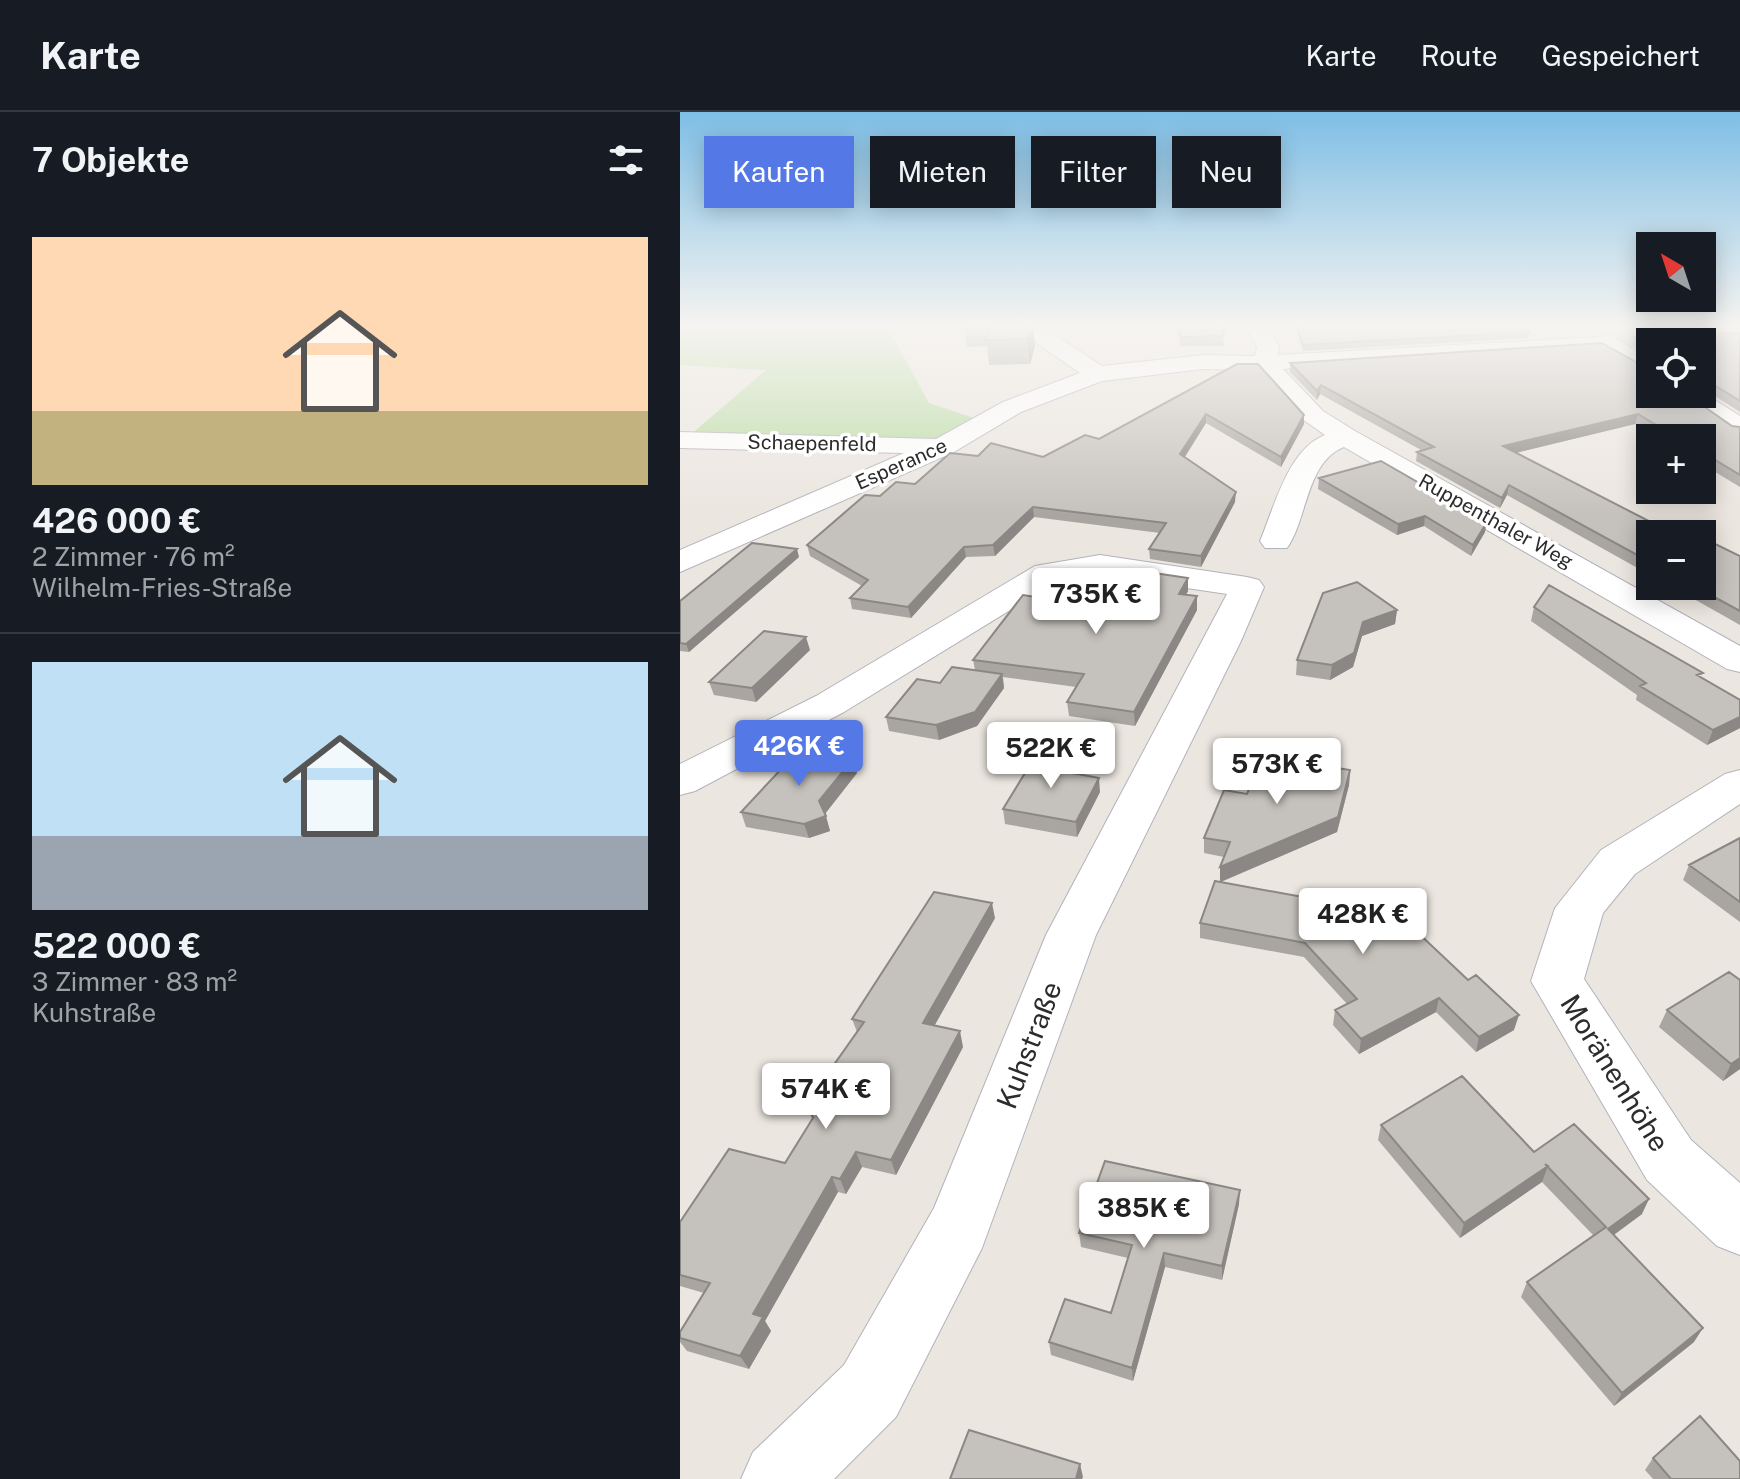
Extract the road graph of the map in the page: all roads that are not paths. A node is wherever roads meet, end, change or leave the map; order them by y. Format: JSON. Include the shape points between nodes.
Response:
{"nodes":[{"id":1,"x":1062,"y":388,"type":"edge"},
{"id":2,"x":1288,"y":388,"type":"edge"},
{"id":3,"x":1710,"y":408,"type":"edge"},
{"id":4,"x":1740,"y":427,"type":"edge"},
{"id":5,"x":1346,"y":437,"type":"junction"},
{"id":6,"x":680,"y":440,"type":"edge"},
{"id":7,"x":944,"y":446,"type":"junction"},
{"id":8,"x":1276,"y":541,"type":"dead end"},
{"id":9,"x":680,"y":562,"type":"edge"},
{"id":10,"x":1740,"y":661,"type":"edge"},
{"id":11,"x":680,"y":781,"type":"edge"},
{"id":12,"x":1740,"y":784,"type":"edge"},
{"id":13,"x":1740,"y":1224,"type":"edge"},
{"id":14,"x":780,"y":1479,"type":"edge"}],
"edges":[{"from":1,"to":7,"type":"street","name":"Esperance","via":[[1012,407]]},
{"from":2,"to":5,"type":"street","name":"Ruppenthaler Weg","via":[[1314,416]]},
{"from":3,"to":4,"type":"street"},
{"from":5,"to":8,"type":"street","via":[[1324,445],[1315,458]]},
{"from":5,"to":10,"type":"street","name":"Ruppenthaler Weg"},
{"from":6,"to":7,"type":"street","name":"Schaepenfeld"},
{"from":7,"to":9,"type":"street","name":"Esperance"},
{"from":11,"to":14,"type":"street","name":"Kuhstraße","via":[[830,704],[1047,573],[1100,565],[1247,587],[1071,935],[959,1226],[870,1391]]},
{"from":12,"to":13,"type":"street","name":"Moränenhöhe","via":[[1618,862],[1580,908],[1557,981],[1669,1160]]}]}
